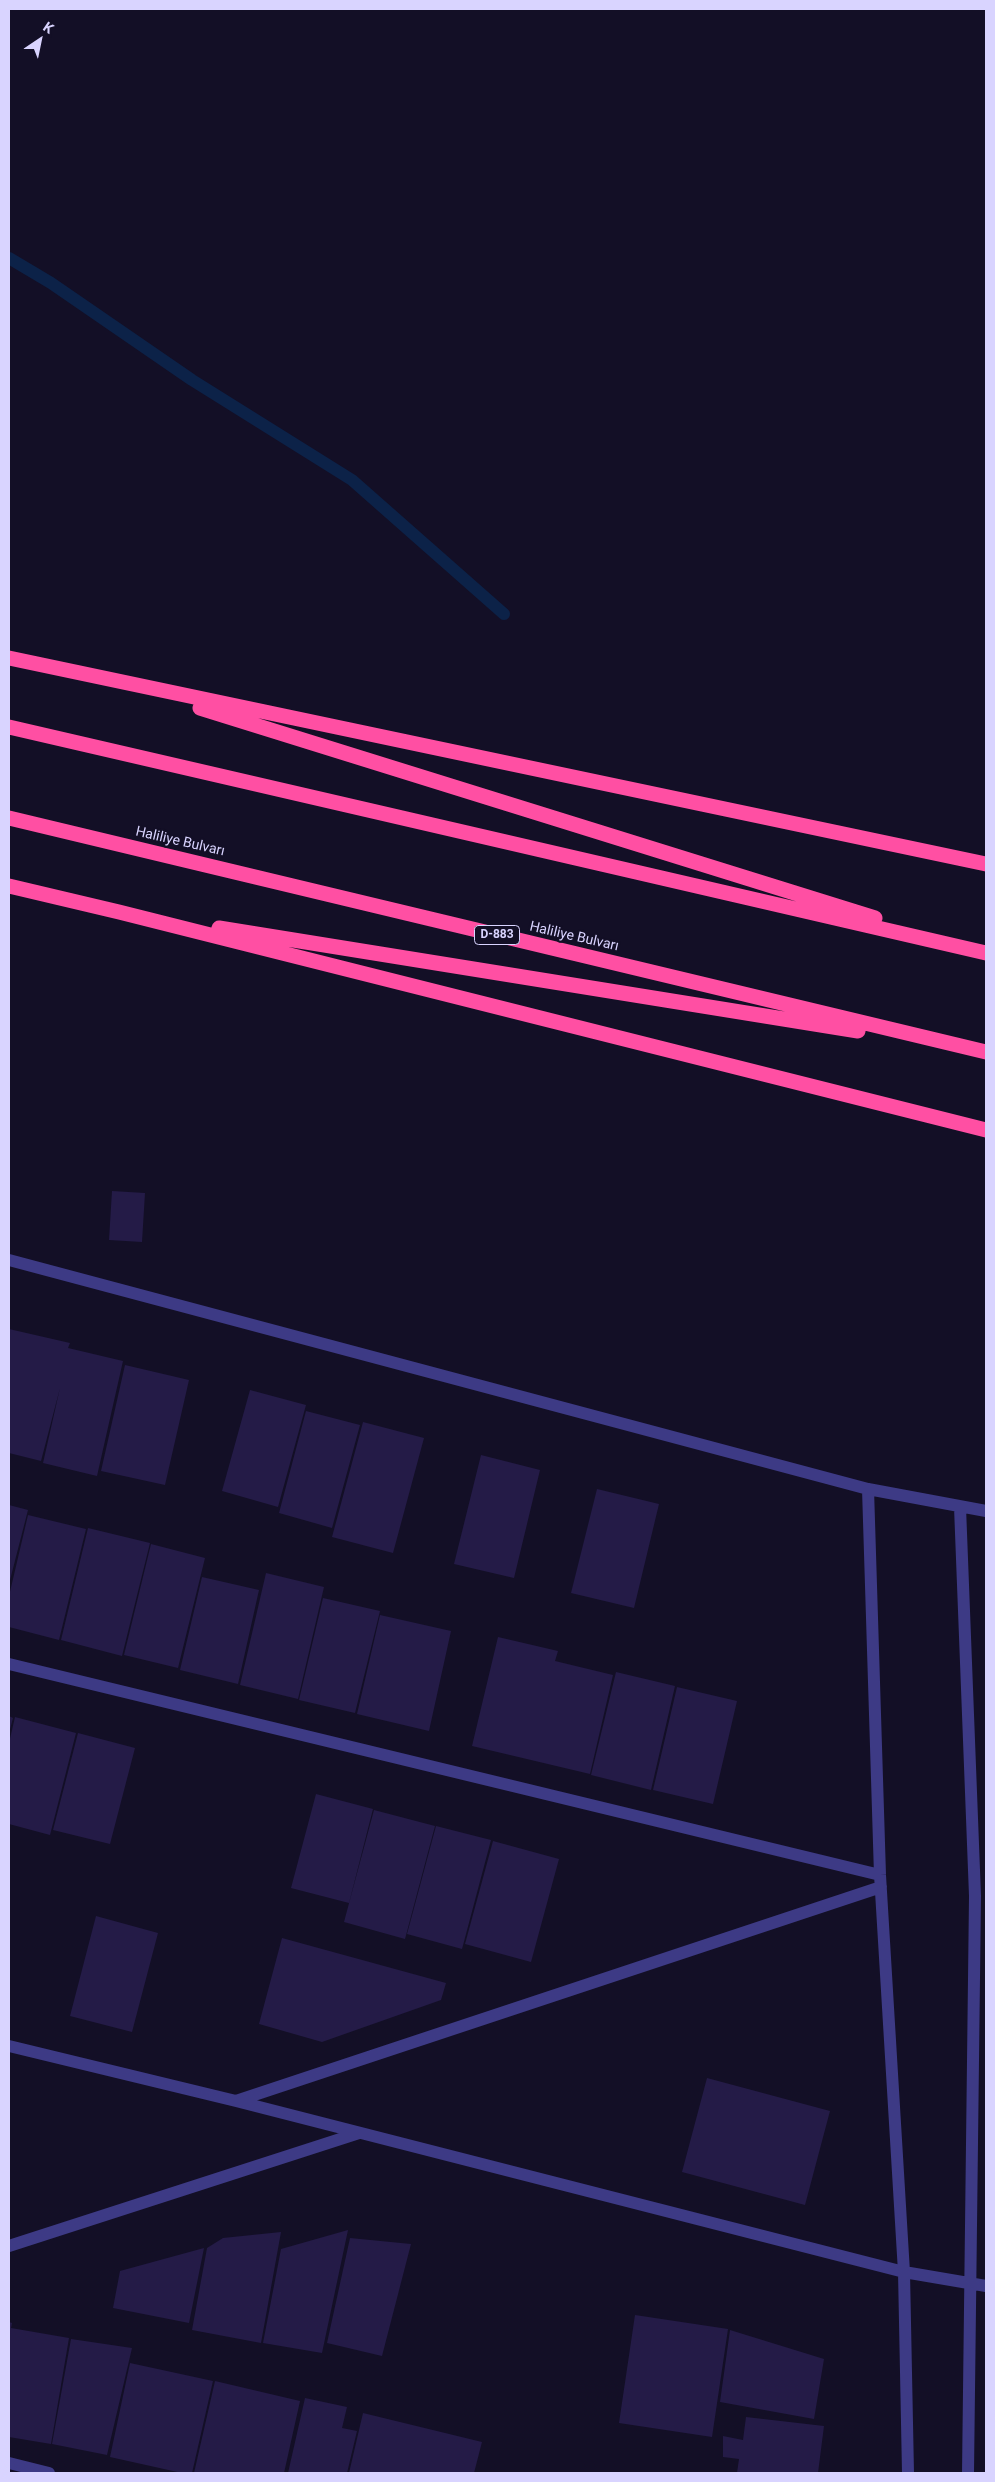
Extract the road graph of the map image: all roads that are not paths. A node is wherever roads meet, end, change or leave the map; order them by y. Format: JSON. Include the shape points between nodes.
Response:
{"nodes":[{"id":1,"x":9,"y":658,"type":"edge"},
{"id":2,"x":114,"y":681,"type":"junction"},
{"id":3,"x":9,"y":727,"type":"edge"},
{"id":4,"x":9,"y":818,"type":"edge"},
{"id":5,"x":986,"y":864,"type":"edge"},
{"id":6,"x":9,"y":886,"type":"edge"},
{"id":7,"x":119,"y":912,"type":"junction"},
{"id":8,"x":986,"y":953,"type":"edge"},
{"id":9,"x":981,"y":1051,"type":"edge"},
{"id":10,"x":986,"y":1130,"type":"edge"},
{"id":11,"x":9,"y":1260,"type":"edge"},
{"id":12,"x":868,"y":1489,"type":"junction"},
{"id":13,"x":960,"y":1507,"type":"junction"},
{"id":14,"x":986,"y":1512,"type":"edge"},
{"id":15,"x":9,"y":1664,"type":"edge"},
{"id":16,"x":881,"y":1881,"type":"junction"},
{"id":17,"x":981,"y":1896,"type":"edge"},
{"id":18,"x":9,"y":2046,"type":"edge"},
{"id":19,"x":236,"y":2101,"type":"junction"},
{"id":20,"x":359,"y":2133,"type":"junction"},
{"id":21,"x":9,"y":2246,"type":"edge"},
{"id":22,"x":904,"y":2272,"type":"junction"},
{"id":23,"x":971,"y":2282,"type":"junction"},
{"id":24,"x":986,"y":2286,"type":"edge"},
{"id":25,"x":9,"y":2464,"type":"edge"},
{"id":26,"x":49,"y":2473,"type":"edge"},
{"id":27,"x":908,"y":2473,"type":"edge"},
{"id":28,"x":968,"y":2473,"type":"edge"}],
"edges":[{"from":1,"to":2,"type":"highway"},
{"from":2,"to":5,"type":"highway"},
{"from":2,"to":8,"type":"highway"},
{"from":3,"to":8,"type":"highway"},
{"from":4,"to":9,"type":"highway","name":"Haliliye Bulvarı","number":"D-883"},
{"from":6,"to":7,"type":"highway"},
{"from":7,"to":9,"type":"highway"},
{"from":7,"to":10,"type":"highway"},
{"from":11,"to":12,"type":"street"},
{"from":12,"to":13,"type":"street"},
{"from":12,"to":16,"type":"street"},
{"from":13,"to":14,"type":"street"},
{"from":13,"to":17,"type":"street"},
{"from":15,"to":16,"type":"street"},
{"from":16,"to":19,"type":"street"},
{"from":16,"to":22,"type":"street"},
{"from":17,"to":23,"type":"street"},
{"from":18,"to":19,"type":"street"},
{"from":19,"to":20,"type":"street"},
{"from":20,"to":21,"type":"street"},
{"from":20,"to":22,"type":"street"},
{"from":22,"to":23,"type":"street"},
{"from":22,"to":27,"type":"street"},
{"from":23,"to":24,"type":"street"},
{"from":23,"to":28,"type":"street"},
{"from":25,"to":26,"type":"street"}]}
